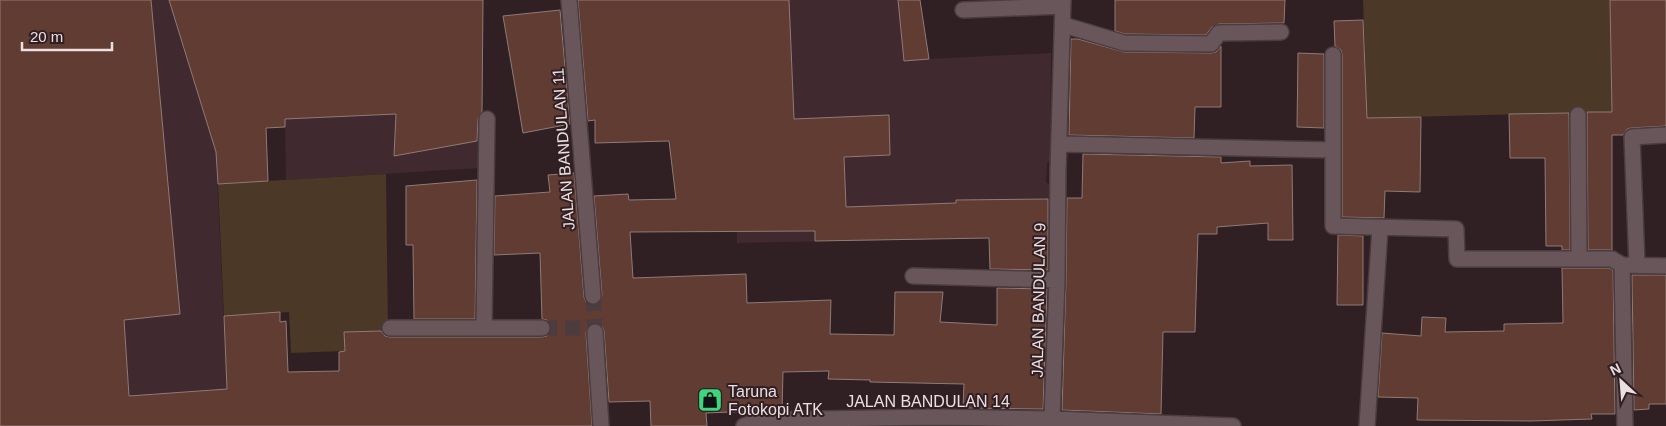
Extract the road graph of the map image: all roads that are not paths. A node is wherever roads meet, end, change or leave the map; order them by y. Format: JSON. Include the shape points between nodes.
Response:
{"nodes":[{"id":1,"x":569,"y":0,"type":"edge"},
{"id":2,"x":1063,"y":3,"type":"edge"},
{"id":3,"x":964,"y":10,"type":"dead end"},
{"id":4,"x":1064,"y":25,"type":"junction"},
{"id":5,"x":1281,"y":32,"type":"dead end"},
{"id":6,"x":1333,"y":55,"type":"dead end"},
{"id":7,"x":1578,"y":115,"type":"dead end"},
{"id":8,"x":488,"y":119,"type":"dead end"},
{"id":9,"x":1666,"y":134,"type":"edge"},
{"id":10,"x":1059,"y":144,"type":"junction"},
{"id":11,"x":1332,"y":150,"type":"junction"},
{"id":12,"x":1380,"y":228,"type":"junction"},
{"id":13,"x":1579,"y":259,"type":"junction"},
{"id":14,"x":1629,"y":265,"type":"junction"},
{"id":15,"x":1666,"y":266,"type":"edge"},
{"id":16,"x":913,"y":276,"type":"dead end"},
{"id":17,"x":1057,"y":280,"type":"junction"},
{"id":18,"x":593,"y":296,"type":"tunnel mouth"},
{"id":19,"x":390,"y":328,"type":"dead end"},
{"id":20,"x":484,"y":328,"type":"junction"},
{"id":21,"x":542,"y":328,"type":"tunnel mouth"},
{"id":22,"x":595,"y":332,"type":"tunnel mouth"},
{"id":23,"x":1052,"y":419,"type":"junction"},
{"id":24,"x":601,"y":426,"type":"edge"},
{"id":25,"x":744,"y":426,"type":"edge"},
{"id":26,"x":1233,"y":426,"type":"edge"},
{"id":27,"x":1367,"y":426,"type":"edge"},
{"id":28,"x":1625,"y":426,"type":"edge"}],
"edges":[{"from":1,"to":18,"type":"street","name":"JALAN BANDULAN 11"},
{"from":2,"to":3,"type":"street"},
{"from":2,"to":4,"type":"street","name":"JALAN BANDULAN 9"},
{"from":4,"to":5,"type":"street","via":[[1124,43],[1211,44],[1219,33]]},
{"from":4,"to":10,"type":"street","name":"JALAN BANDULAN 9"},
{"from":6,"to":11,"type":"street"},
{"from":7,"to":13,"type":"street"},
{"from":8,"to":20,"type":"street"},
{"from":9,"to":14,"type":"street","via":[[1632,136]]},
{"from":10,"to":11,"type":"street"},
{"from":10,"to":17,"type":"street","name":"JALAN BANDULAN 9"},
{"from":11,"to":12,"type":"street","via":[[1333,226]]},
{"from":12,"to":13,"type":"street","via":[[1456,229],[1457,259]]},
{"from":12,"to":27,"type":"street"},
{"from":13,"to":14,"type":"street","via":[[1612,259]]},
{"from":14,"to":15,"type":"street"},
{"from":14,"to":28,"type":"street"},
{"from":16,"to":17,"type":"street"},
{"from":17,"to":23,"type":"street","name":"JALAN BANDULAN 9"},
{"from":19,"to":20,"type":"street"},
{"from":20,"to":21,"type":"street"},
{"from":22,"to":24,"type":"street"},
{"from":23,"to":25,"type":"street","name":"JALAN BANDULAN 14","via":[[760,420]]},
{"from":23,"to":26,"type":"street"}]}
